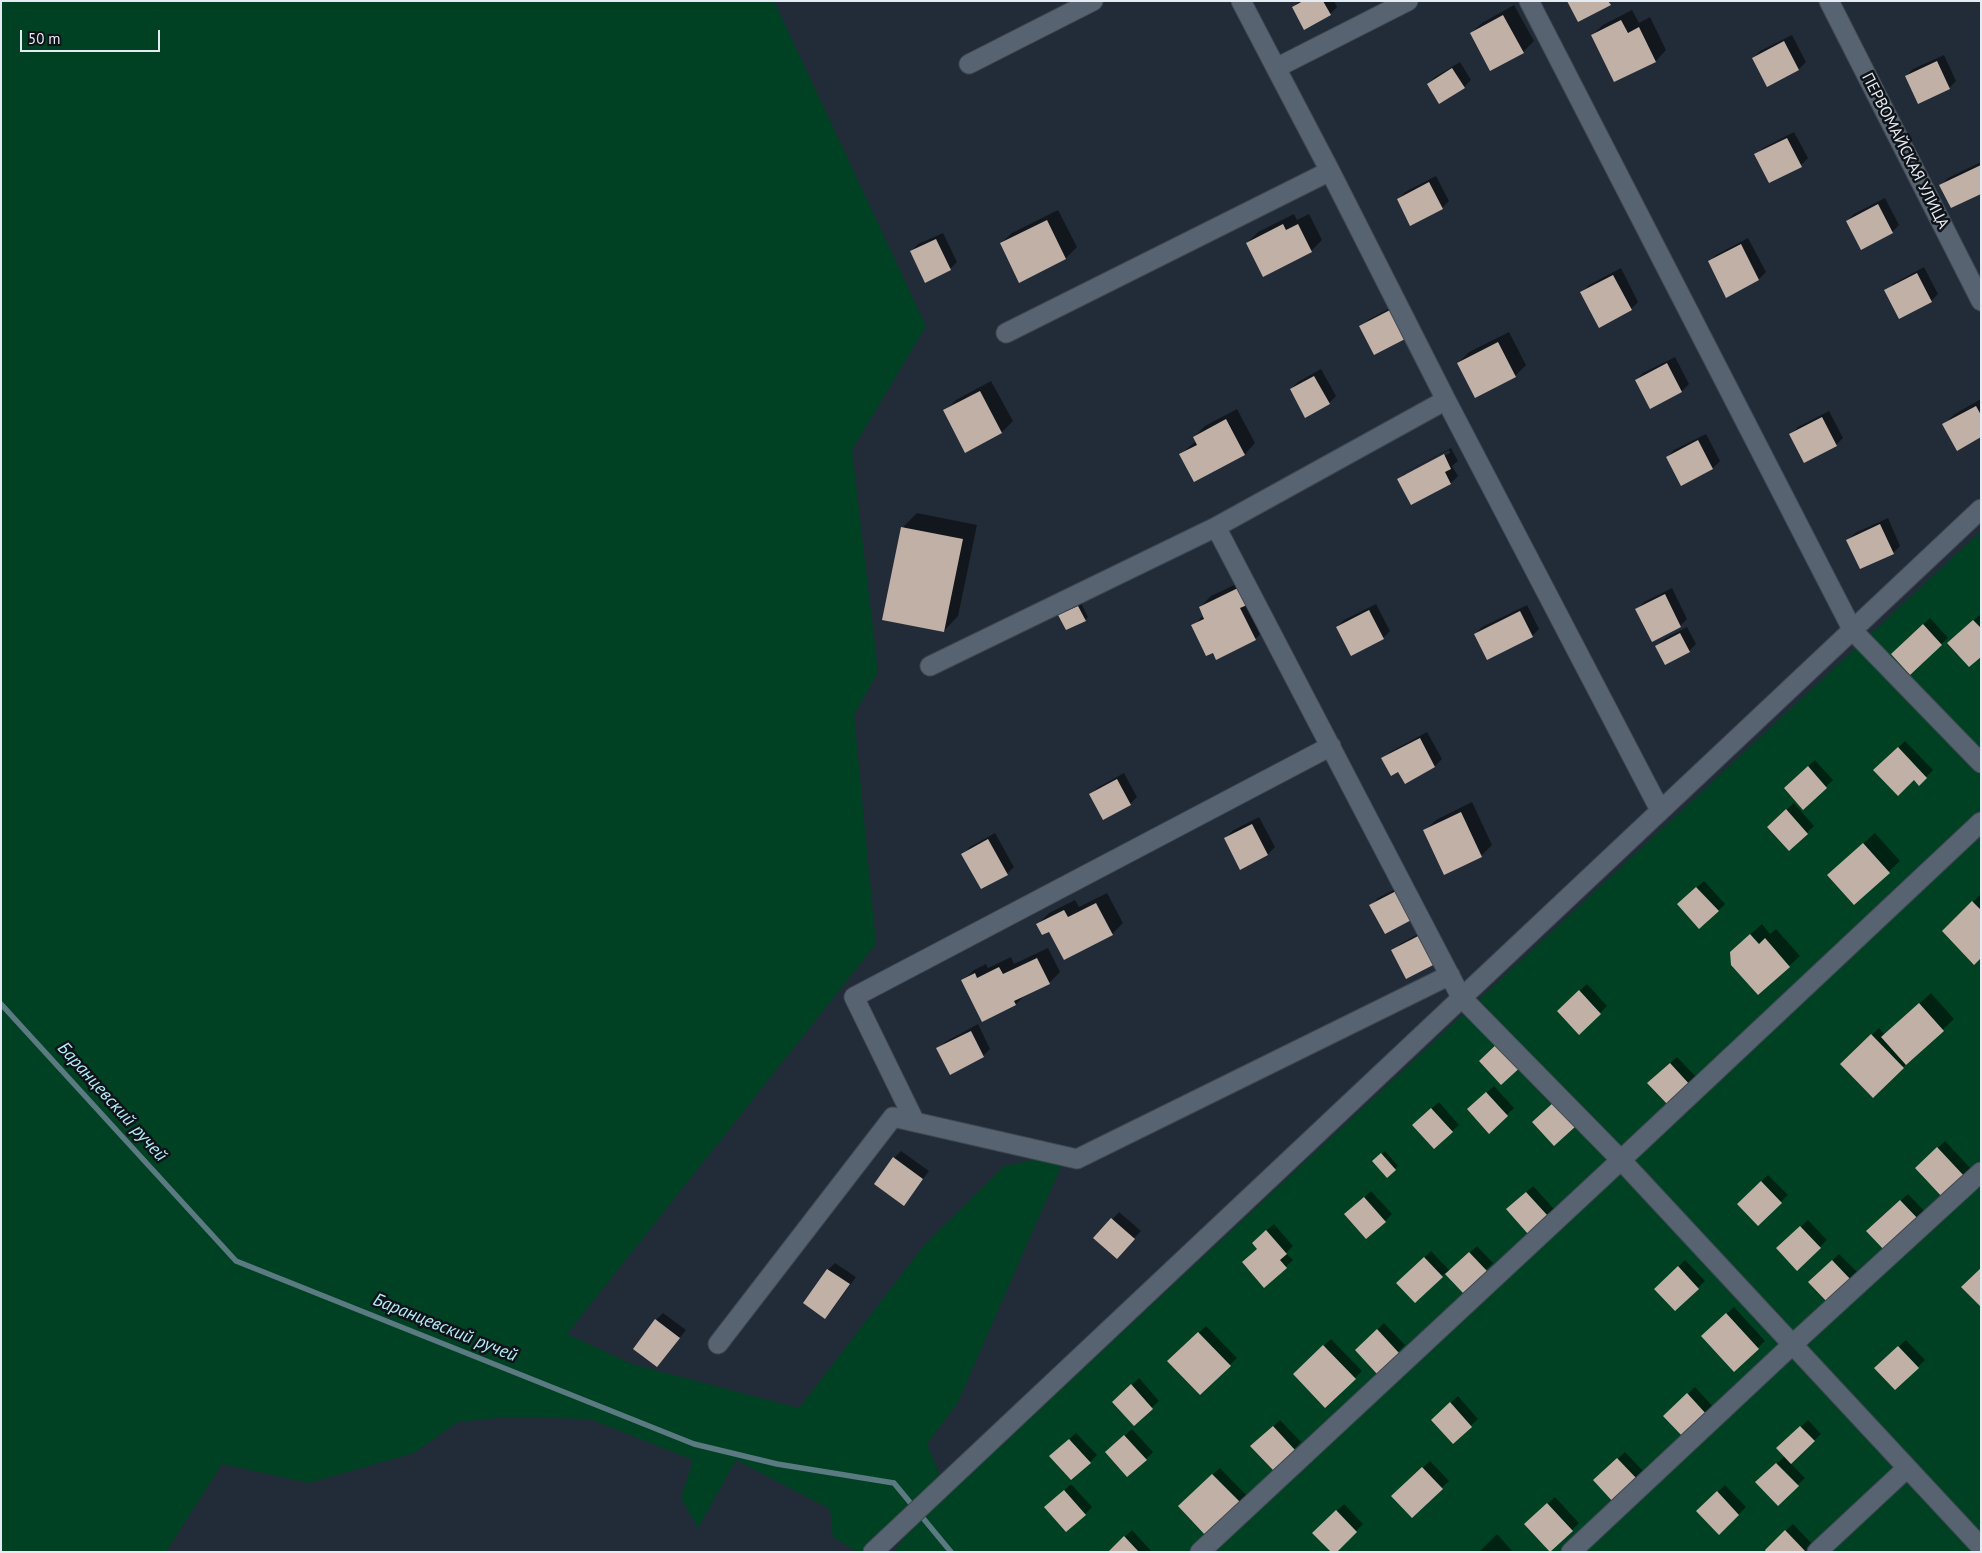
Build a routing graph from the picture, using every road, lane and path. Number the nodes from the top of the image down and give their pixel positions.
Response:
1 (1093, 1) edge
2 (1242, 1) edge
3 (1408, 1) edge
4 (1528, 1) edge
5 (1830, 1) edge
6 (969, 64) dead end
7 (1276, 68) junction
8 (1330, 171) junction
9 (1981, 301) edge
10 (1006, 333) dead end
11 (1446, 400) junction
12 (1981, 509) edge
13 (1216, 527) junction
14 (1853, 631) junction
15 (930, 666) dead end
16 (1331, 746) junction
17 (1981, 763) edge
18 (1660, 810) junction
19 (1981, 822) edge
20 (1450, 974) junction
21 (1461, 997) junction
22 (915, 1122) junction
23 (1621, 1160) junction
24 (1981, 1172) edge
25 (718, 1344) dead end
26 (1792, 1345) junction
27 (1906, 1469) junction
28 (1981, 1548) edge
29 (873, 1552) edge
30 (1200, 1552) edge
31 (1571, 1552) edge
32 (1817, 1552) edge

1 - 6 lane
2 - 7 lane
3 - 7 lane
4 - 14 lane
5 - 9 lane, ПЕРВОМАЙСКАЯ УЛИЦА
7 - 8 lane
8 - 10 lane
8 - 11 lane
11 - 13 lane
11 - 18 lane
12 - 14 lane
13 - 15 lane
13 - 16 lane
14 - 17 lane
14 - 18 lane
16 - 20 lane
16 - 22 lane
18 - 21 lane
19 - 23 lane
20 - 21 lane
20 - 22 lane
21 - 23 lane
21 - 29 lane
22 - 25 lane
23 - 26 lane
23 - 30 lane
24 - 26 lane
26 - 27 lane
26 - 31 lane
27 - 28 lane
27 - 32 lane

